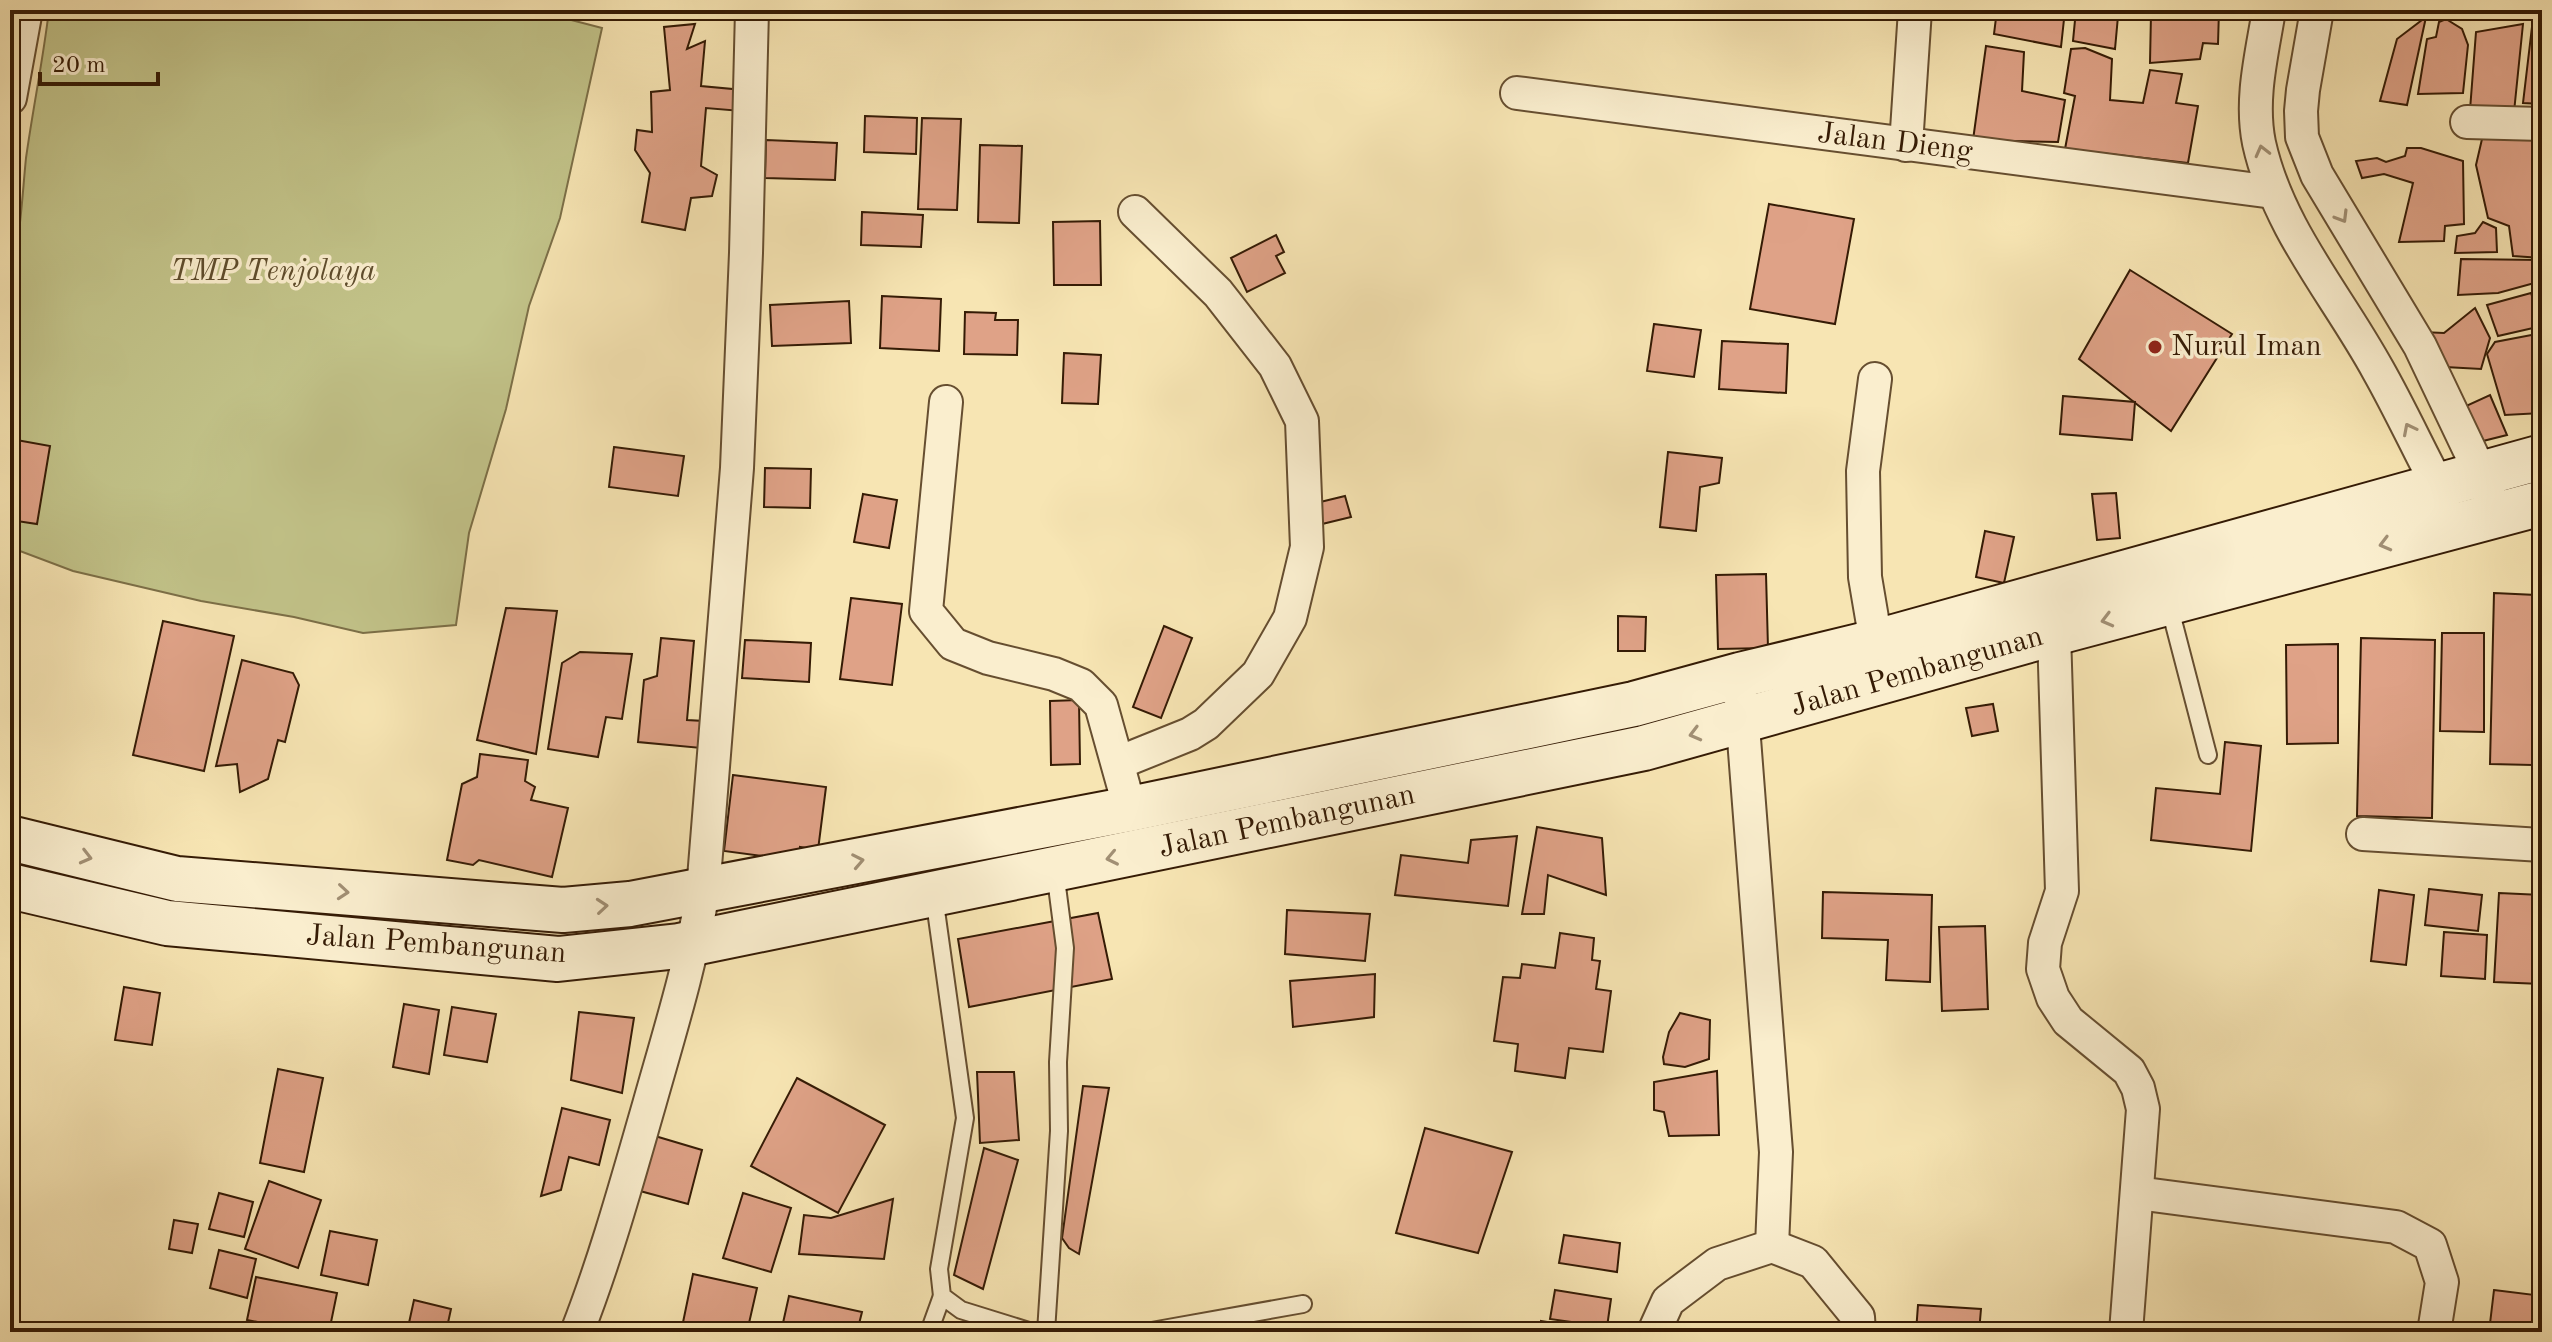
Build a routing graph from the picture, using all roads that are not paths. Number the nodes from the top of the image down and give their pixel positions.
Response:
1 (26, 10) edge
2 (1915, 10) edge
3 (2269, 10) edge
4 (2317, 10) edge
5 (760, 18) edge
6 (1517, 93) dead end
7 (10, 98) edge
8 (2467, 122) dead end
9 (2542, 124) edge
10 (1906, 145) junction
11 (2273, 192) junction
12 (1135, 212) dead end
13 (2420, 346) junction
14 (2378, 369) junction
15 (1875, 379) dead end
16 (946, 402) dead end
17 (2542, 457) edge
18 (2481, 474) junction
19 (2437, 484) junction
20 (2542, 503) edge
21 (2496, 515) junction
22 (2449, 527) junction
23 (2169, 604) junction
24 (2054, 633) junction
25 (1876, 642) junction
26 (1740, 675) junction
27 (1742, 721) junction
28 (2208, 755) dead end
29 (1118, 763) junction
30 (1130, 809) junction
31 (2363, 834) dead end
32 (10, 838) edge
33 (2542, 845) edge
34 (1055, 870) junction
35 (10, 886) edge
36 (703, 891) junction
37 (933, 895) junction
38 (695, 942) junction
39 (2137, 1193) junction
40 (1772, 1246) junction
41 (942, 1296) junction
42 (1303, 1304) dead end
43 (577, 1332) edge
44 (929, 1332) edge
45 (1032, 1332) edge
46 (1046, 1332) edge
47 (1146, 1332) edge
48 (1654, 1332) edge
49 (1859, 1332) edge
50 (2126, 1332) edge
51 (2434, 1332) edge

1 - 7 street
2 - 10 street
11 -> 3 street
4 -> 13 street
5 - 36 street
6 - 10 street, Jalan Dieng
8 - 9 street
10 - 11 street, Jalan Dieng
11 - 14 street
12 - 29 street
13 - 14 street
13 - 18 street
19 -> 14 street
15 - 25 street
16 - 29 street
17 - 18 main road, Jalan Pembangunan
18 - 19 main road, Jalan Pembangunan
18 - 21 street
19 - 22 street
19 - 25 main road, Jalan Pembangunan
20 - 21 main road, Jalan Pembangunan
21 - 22 main road, Jalan Pembangunan
22 -> 23 main road, Jalan Pembangunan
23 -> 24 main road, Jalan Pembangunan
23 - 28 lane
24 - 27 main road, Jalan Pembangunan
24 - 39 street
25 - 26 main road, Jalan Pembangunan
26 - 27 street
26 - 30 main road, Jalan Pembangunan
27 -> 34 main road, Jalan Pembangunan
27 - 40 street
29 - 30 street
36 -> 30 main road, Jalan Pembangunan
31 - 33 street
32 -> 36 main road, Jalan Pembangunan
34 - 37 main road, Jalan Pembangunan
34 - 46 lane
35 - 38 main road, Jalan Pembangunan
36 - 38 street
37 - 38 main road, Jalan Pembangunan
37 - 41 lane
38 - 43 street
39 - 50 street
39 - 51 street
40 - 48 street
40 - 49 street
41 - 44 lane
41 - 45 lane
42 - 47 lane

